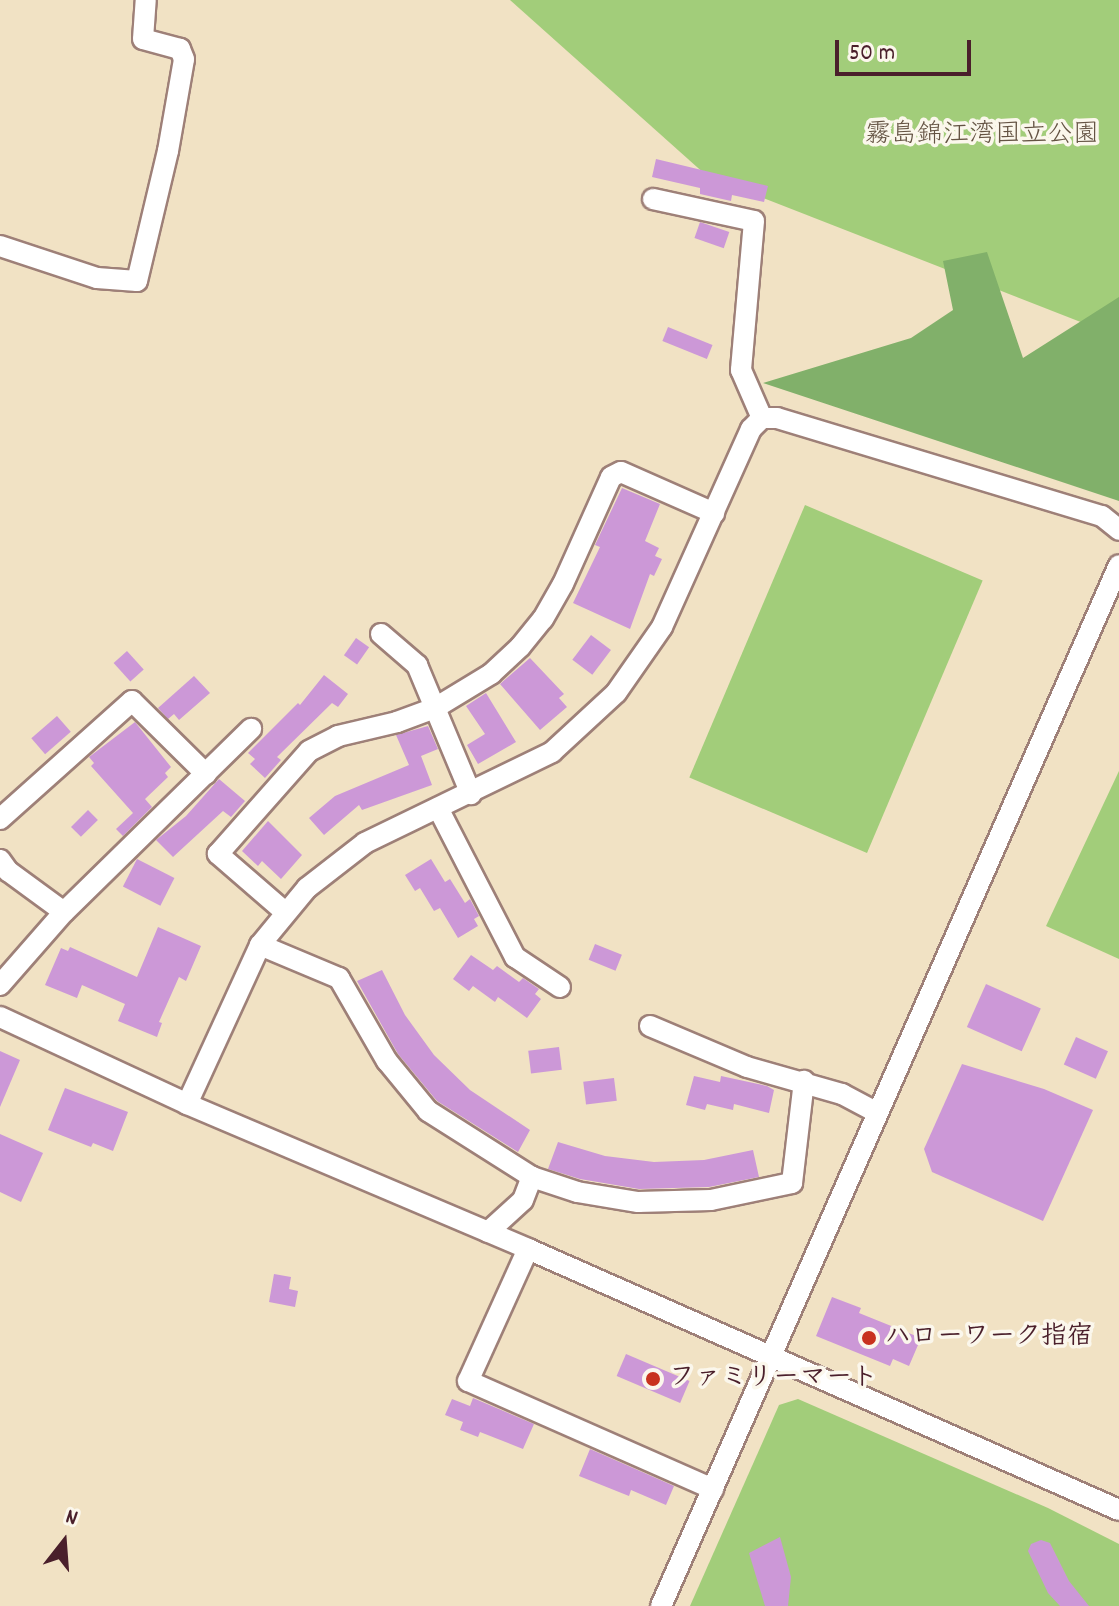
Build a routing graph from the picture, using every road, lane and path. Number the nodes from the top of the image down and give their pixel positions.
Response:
1 (146, 0) edge
2 (653, 199) dead end
3 (0, 246) edge
4 (762, 418) junction
5 (714, 513) junction
6 (1119, 530) edge
7 (1119, 565) edge
8 (381, 634) dead end
9 (435, 708) junction
10 (251, 729) dead end
11 (206, 774) junction
12 (471, 794) junction
13 (438, 808) junction
14 (0, 819) edge
15 (0, 860) edge
16 (64, 912) junction
17 (285, 912) junction
18 (260, 945) junction
19 (0, 985) edge
20 (560, 987) dead end
21 (0, 1017) edge
22 (650, 1026) dead end
23 (804, 1081) junction
24 (187, 1104) junction
25 (877, 1113) junction
26 (532, 1177) junction
27 (488, 1232) junction
28 (528, 1249) junction
29 (770, 1357) junction
30 (713, 1489) junction
31 (1119, 1510) edge
32 (661, 1606) edge

1 - 3 street
2 - 4 street
4 - 5 street
4 - 6 street
5 - 9 street
5 - 12 street
7 - 25 street
8 - 9 street
9 - 12 street
9 - 17 street
10 - 11 street
11 - 14 street
11 - 16 street
12 - 13 street
13 - 17 street
13 - 20 street
15 - 16 street
16 - 19 street
17 - 18 street
18 - 24 street
18 - 26 street
21 - 24 street
22 - 23 street
23 - 25 street
23 - 26 street
24 - 27 street
25 - 29 street
26 - 27 street
27 - 28 street
28 - 29 street
28 - 30 street
29 - 30 street
29 - 31 street
30 - 32 street

